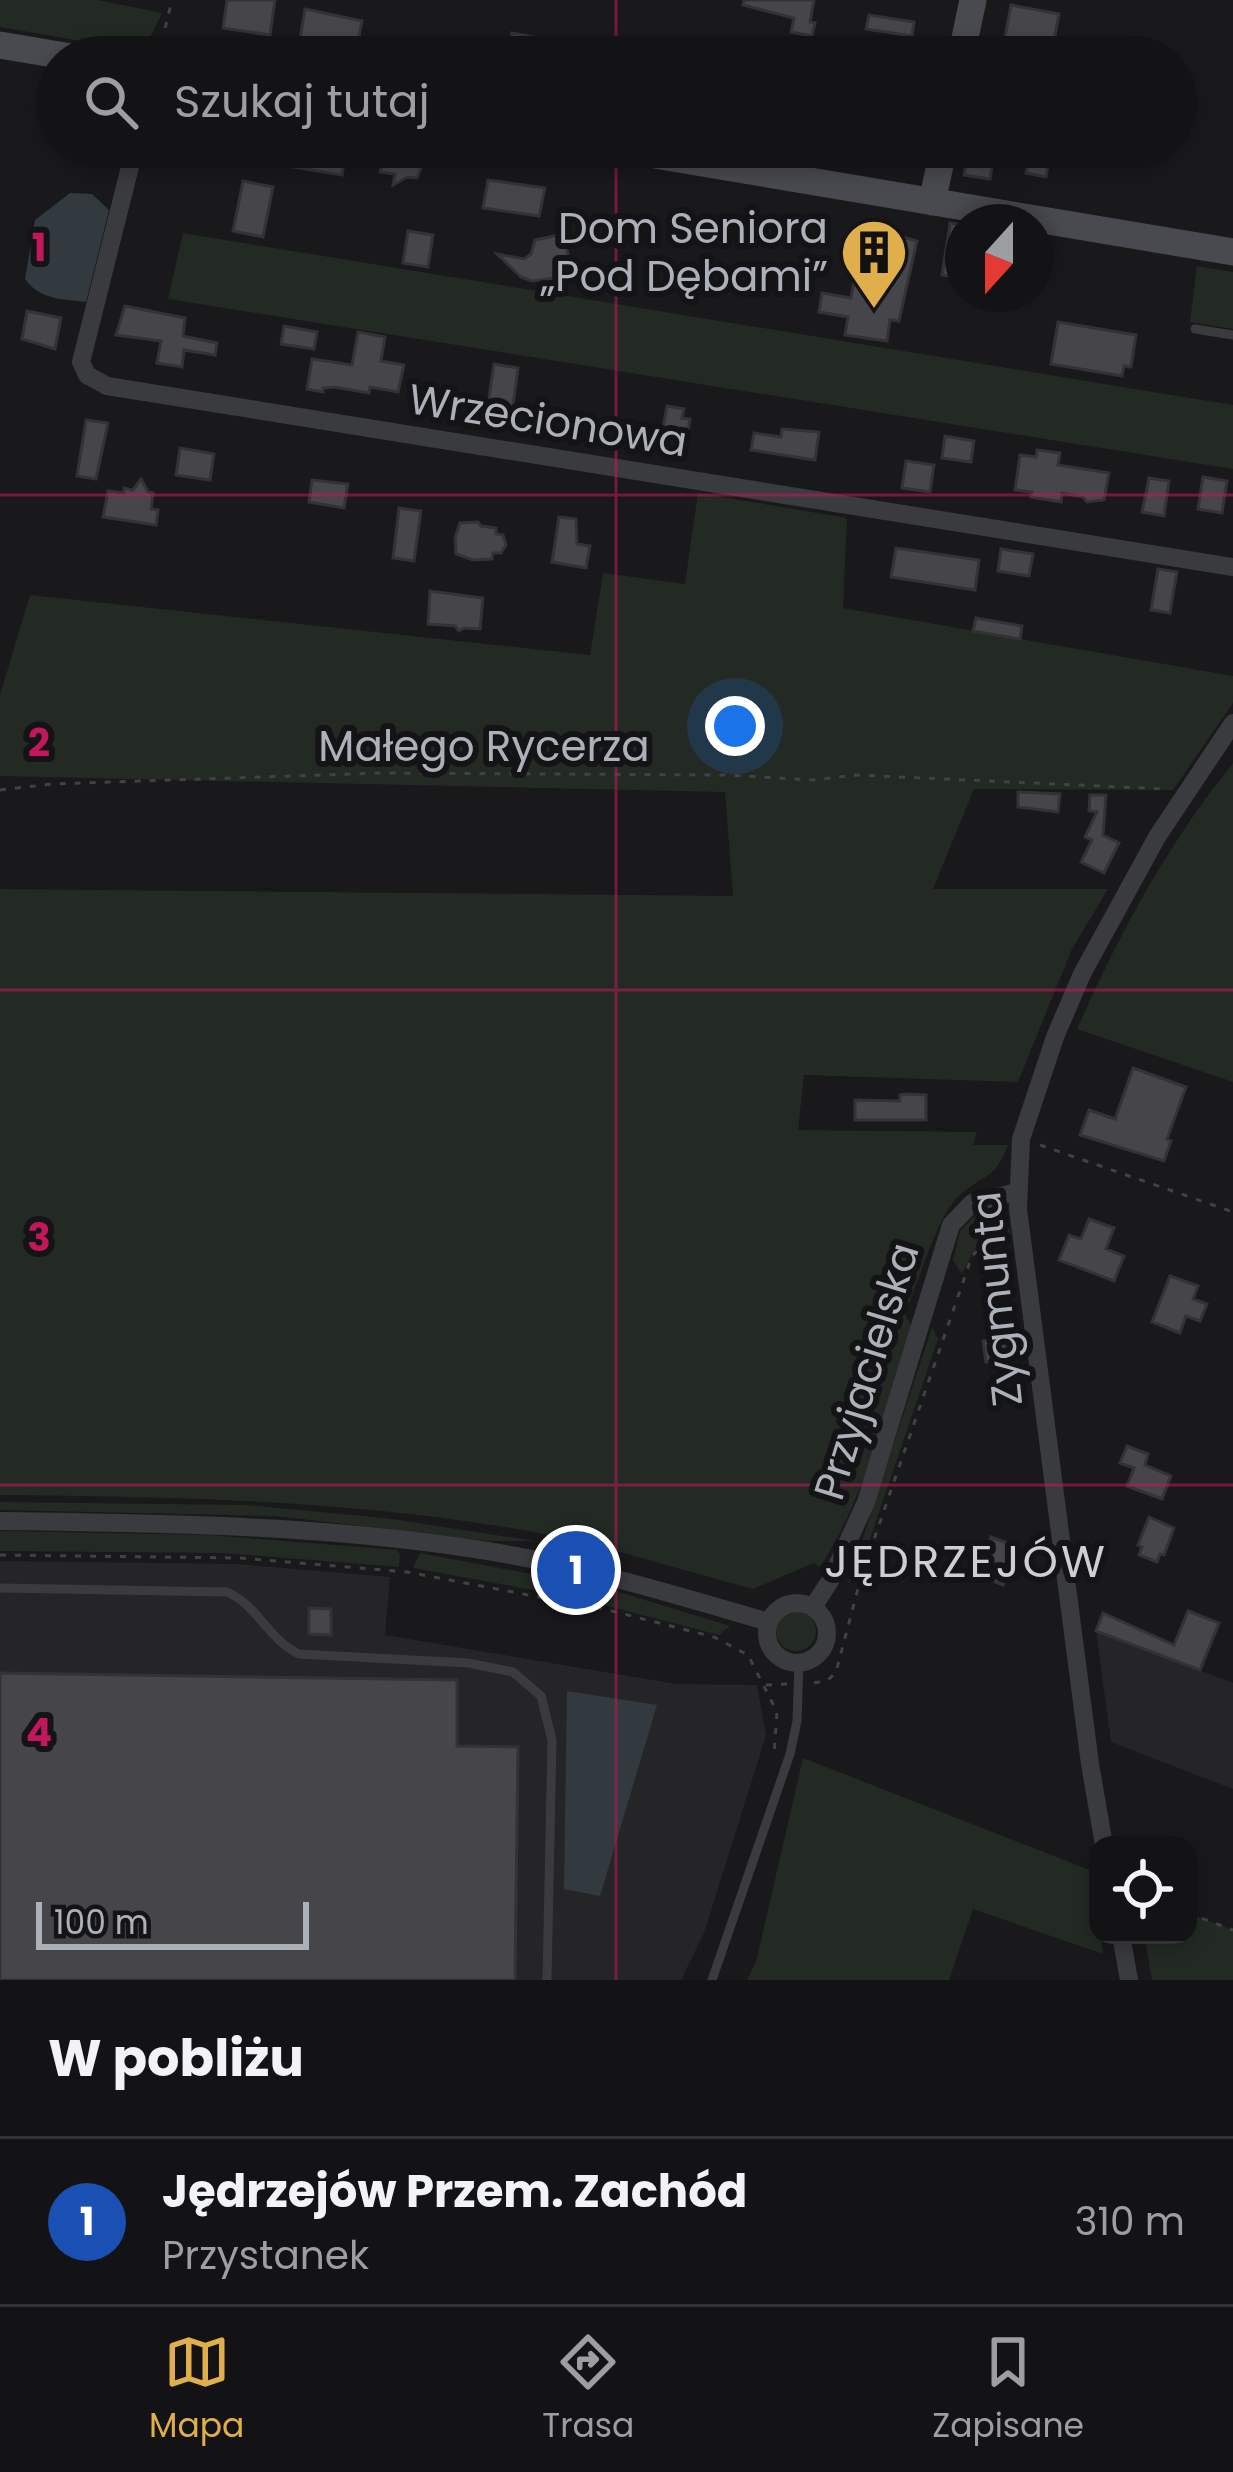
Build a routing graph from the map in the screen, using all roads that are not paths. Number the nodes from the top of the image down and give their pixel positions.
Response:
1 (973, 0) edge
2 (966, 36) edge
3 (0, 45) edge
4 (36, 51) edge
5 (130, 168) edge
6 (731, 168) edge
7 (939, 168) edge
8 (932, 202) junction
9 (1233, 252) edge
10 (1195, 329) dead end
11 (1233, 335) edge
12 (1233, 567) edge
13 (1233, 723) edge
14 (1018, 1192) junction
15 (0, 1521) edge
16 (0, 1588) edge
17 (813, 1607) junction
18 (769, 1622) junction
19 (799, 1663) junction
20 (1102, 1836) edge
21 (1123, 1944) edge
22 (547, 1980) edge
23 (712, 1980) edge
24 (1130, 1980) edge

1 - 2 street
3 - 4 street
5 - 12 street, Wrzecionowa
6 - 8 street
7 - 8 street
8 - 9 street
10 - 11 lane
13 - 14 street, Zygmunta
14 - 17 street, Przyjacielska
14 - 20 street, Zygmunta
15 - 18 street
16 - 22 lane
17 - 18 street
17 - 19 street
18 - 19 street
19 - 23 lane
21 - 24 street

